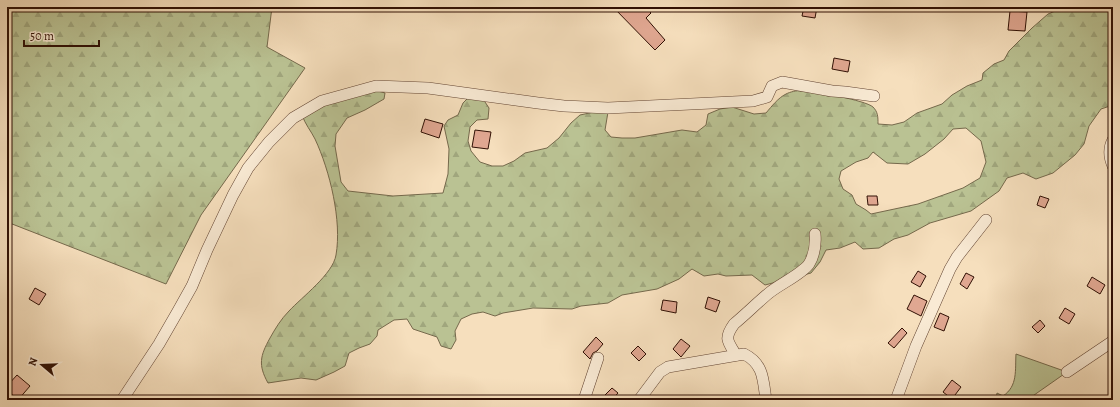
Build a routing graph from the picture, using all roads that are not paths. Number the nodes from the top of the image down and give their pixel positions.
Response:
1 (874, 96) dead end
2 (1113, 140) edge
3 (1113, 166) edge
4 (986, 220) dead end
5 (815, 234) dead end
6 (1113, 341) edge
7 (736, 355) junction
8 (598, 358) dead end
9 (1067, 372) dead end
10 (122, 400) edge
11 (584, 400) edge
12 (639, 400) edge
13 (766, 400) edge
14 (896, 400) edge

1 - 10 street
2 - 3 street
4 - 14 street
5 - 7 street
6 - 9 street
7 - 12 street
7 - 13 street
8 - 11 street

